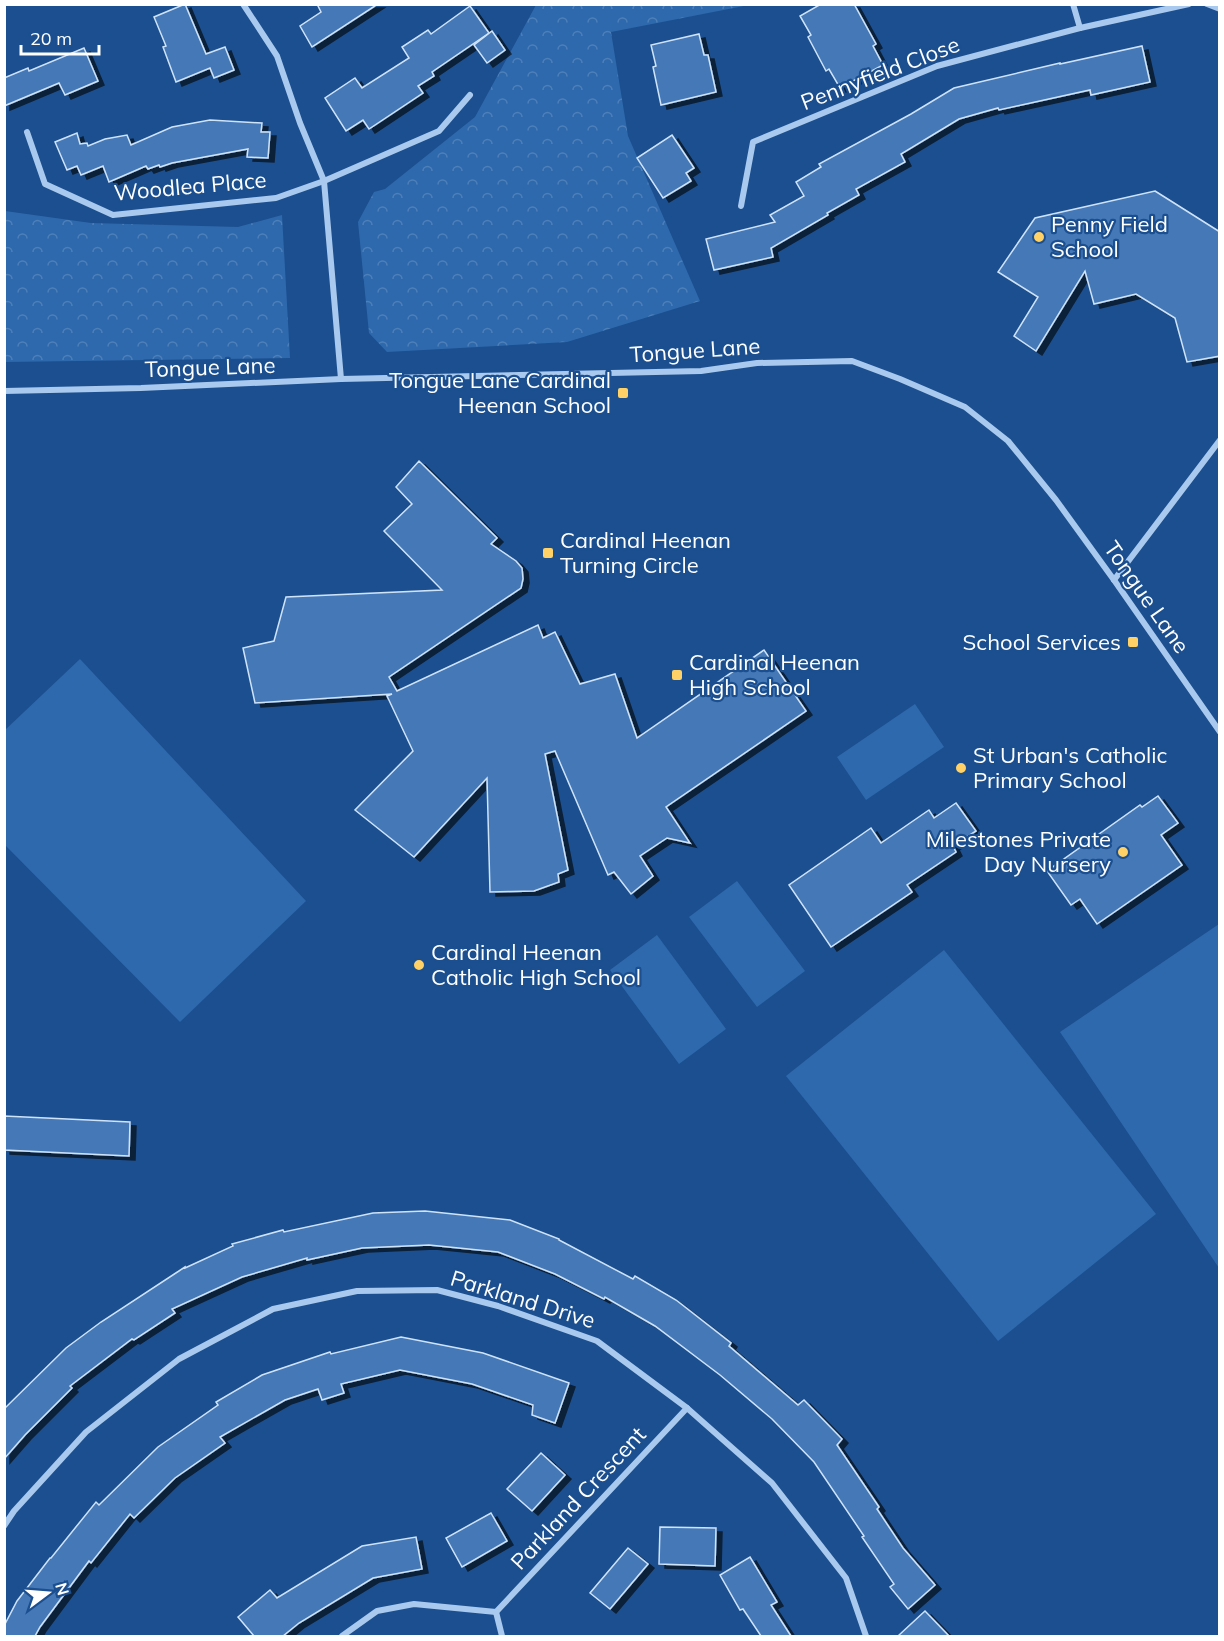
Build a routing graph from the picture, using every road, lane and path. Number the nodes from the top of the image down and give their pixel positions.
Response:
1 (243, 4) edge
2 (1073, 4) edge
3 (1189, 4) edge
4 (1208, 4) edge
5 (1220, 9) edge
6 (1080, 28) junction
7 (470, 95) dead end
8 (27, 132) dead end
9 (324, 181) junction
10 (741, 206) dead end
11 (341, 379) junction
12 (4, 391) edge
13 (1220, 440) edge
14 (1114, 580) junction
15 (1220, 732) edge
16 (687, 1408) junction
17 (4, 1526) edge
18 (496, 1612) junction
19 (342, 1636) edge
20 (502, 1636) edge
21 (866, 1636) edge

1 - 9 street
2 - 6 street
3 - 6 street, Pennyfield Close
4 - 5 street
6 - 10 street, Pennyfield Close
7 - 9 street, Woodlea Place
8 - 9 street, Woodlea Place
9 - 11 street
11 - 12 street, Tongue Lane
11 - 14 street, Tongue Lane
13 - 14 street
14 - 15 street, Tongue Lane
16 - 17 street, Parkland Drive
16 - 18 street, Parkland Crescent
16 - 21 street, Parkland Drive
18 - 19 street
18 - 20 street

